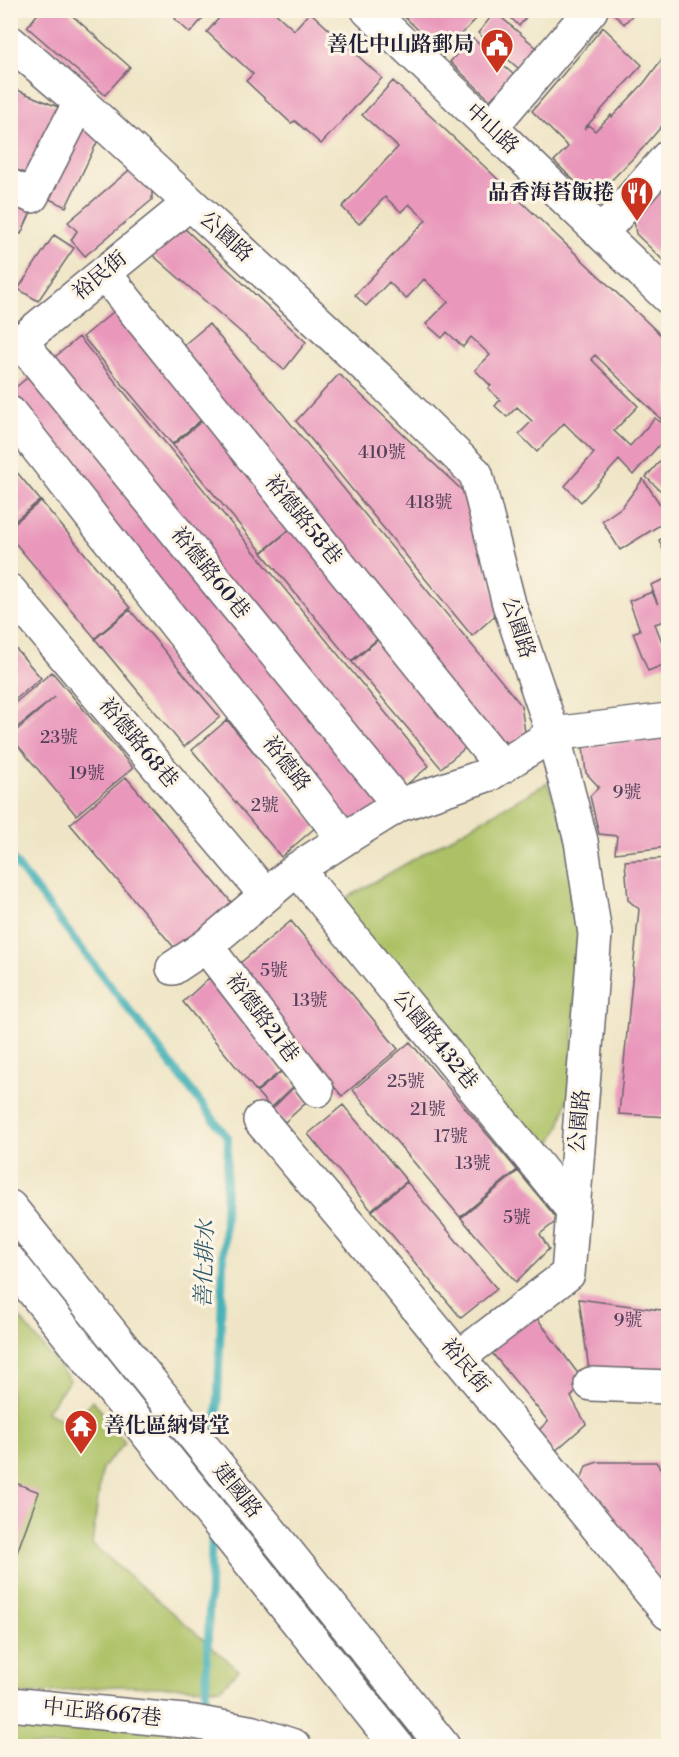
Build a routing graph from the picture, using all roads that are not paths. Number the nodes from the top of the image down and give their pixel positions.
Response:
1 (368, 10) edge
2 (591, 10) edge
3 (15, 48) edge
4 (80, 102) junction
5 (490, 128) junction
6 (669, 156) edge
7 (10, 186) edge
8 (190, 203) junction
9 (602, 232) junction
10 (104, 273) junction
11 (669, 297) edge
12 (16, 346) edge
13 (10, 413) edge
14 (10, 591) edge
15 (669, 720) edge
16 (553, 734) junction
17 (502, 767) junction
18 (399, 805) junction
19 (344, 839) junction
20 (297, 869) junction
21 (266, 894) junction
22 (206, 946) junction
23 (173, 968) dead end
24 (317, 1090) dead end
25 (260, 1120) dead end
26 (10, 1207) edge
27 (573, 1210) junction
28 (10, 1262) edge
29 (458, 1358) junction
30 (591, 1384) dead end
31 (669, 1387) edge
32 (669, 1614) edge
33 (10, 1704) edge
34 (294, 1746) edge
35 (397, 1746) edge
36 (443, 1746) edge

1 - 5 street, 中山路
2 - 5 street
3 - 4 street, 公園路
4 - 7 street
4 - 8 street, 公園路
5 - 9 street, 中山路
6 - 9 street
8 - 10 street, 裕民街
8 - 16 street, 公園路
9 - 11 street, 中山路
10 - 12 street, 裕民街
10 - 17 street, 裕德路58巷
12 - 18 street, 裕德路60巷
13 - 19 street, 裕德路
14 - 21 street, 裕德路68巷
15 - 16 street
16 - 17 street
16 - 27 street, 公園路
17 - 18 street
18 - 19 street
19 - 20 street
20 - 21 street
20 - 27 street, 公園路432巷
21 - 22 street
22 - 23 street
22 - 24 street, 裕德路21巷
25 - 29 street, 裕民街
26 - 36 street, 建國路
27 - 29 street, 公園路
28 - 35 street, 建國路
29 - 32 street, 裕民街
30 - 31 street
33 - 34 street, 中正路667巷

